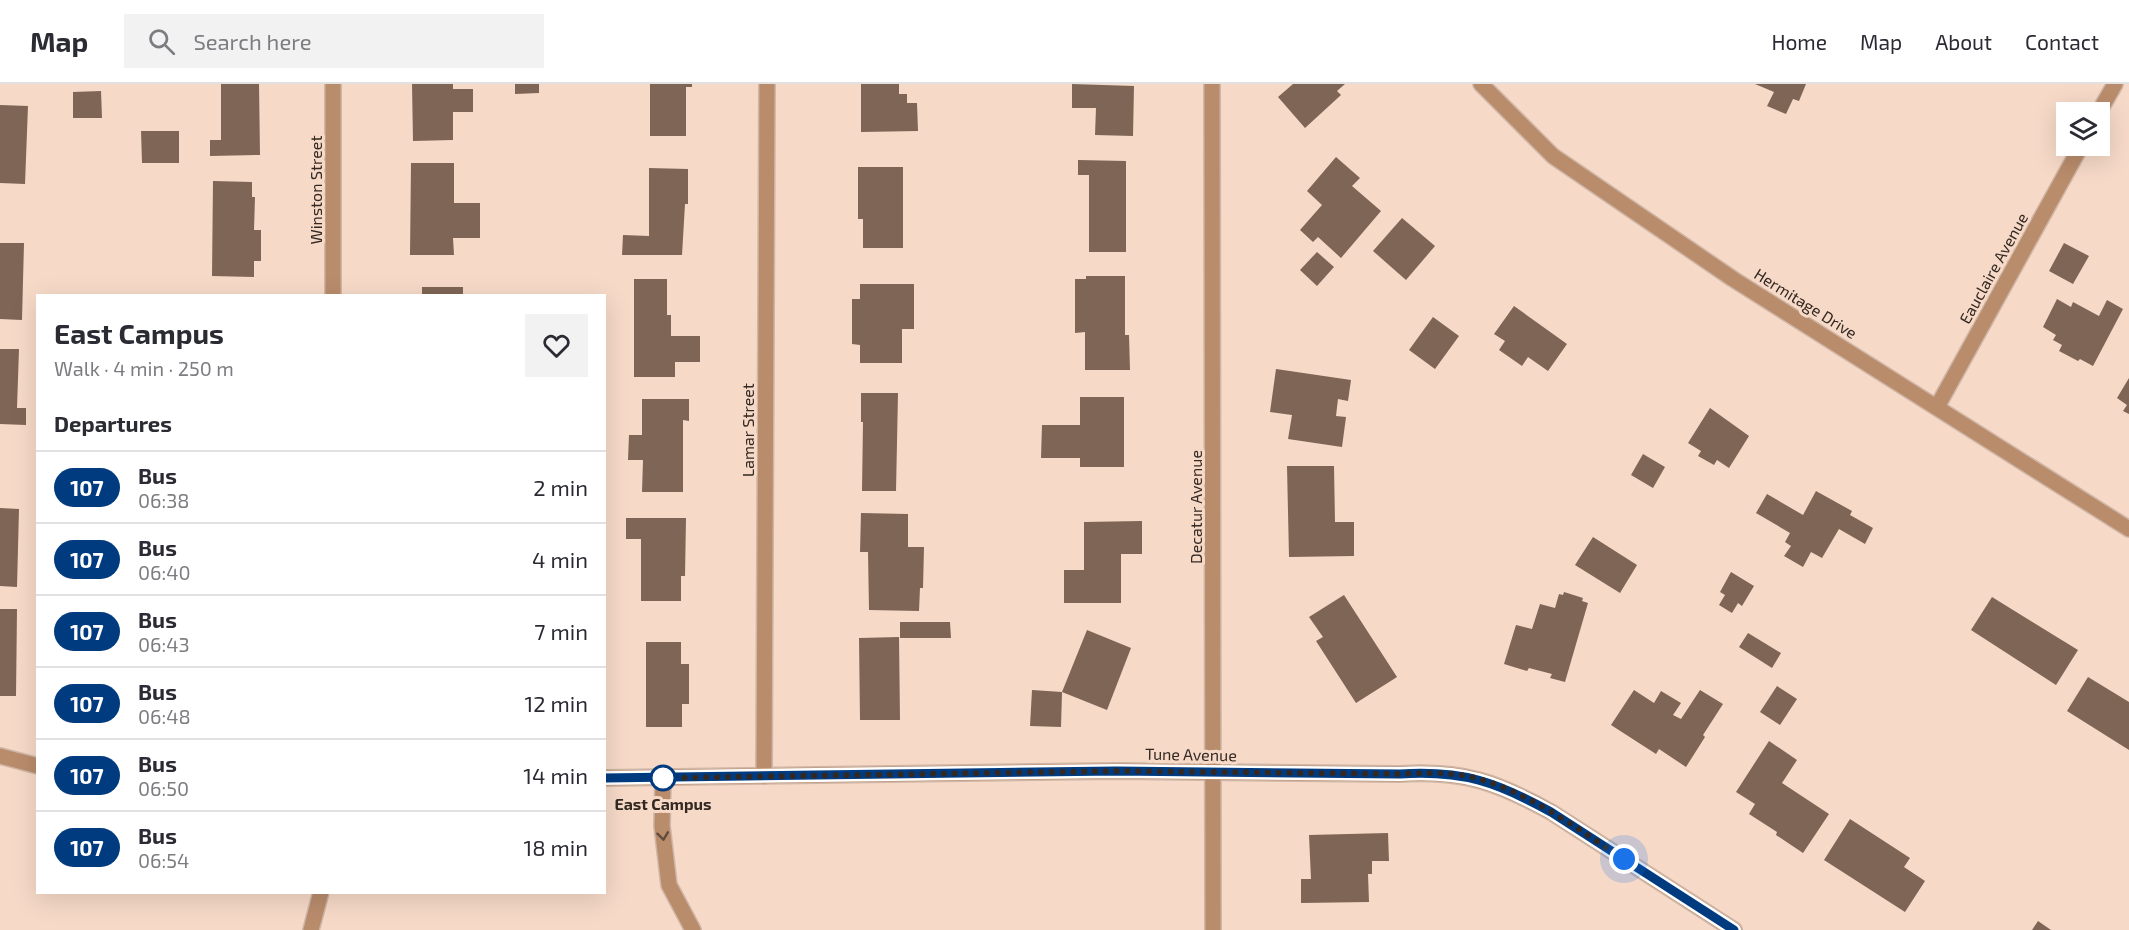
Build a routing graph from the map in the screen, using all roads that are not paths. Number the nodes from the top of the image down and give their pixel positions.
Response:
1 (333, 84) edge
2 (766, 84) edge
3 (1212, 84) edge
4 (1480, 84) edge
5 (2115, 84) edge
6 (2105, 102) edge
7 (2075, 156) edge
8 (333, 294) edge
9 (1936, 407) junction
10 (2129, 529) edge
11 (0, 756) edge
12 (36, 765) edge
13 (1212, 772) junction
14 (764, 776) junction
15 (606, 778) edge
16 (663, 778) junction
17 (321, 894) edge
18 (312, 930) edge
19 (693, 930) edge
20 (1213, 930) edge
21 (1734, 930) edge

1 - 8 street, Winston Street
2 - 14 street, Lamar Street
3 - 13 street, Decatur Avenue
4 - 9 street, Hermitage Drive
5 - 6 street
7 - 9 street, Eauclaire Avenue
9 - 10 street, Hermitage Drive
11 - 12 street
13 - 14 street, Tune Avenue
13 - 20 street, Decatur Avenue
13 - 21 street, Tune Avenue
14 - 16 street, Tune Avenue
15 - 16 street, Tune Avenue
16 -> 19 street
17 - 18 street

